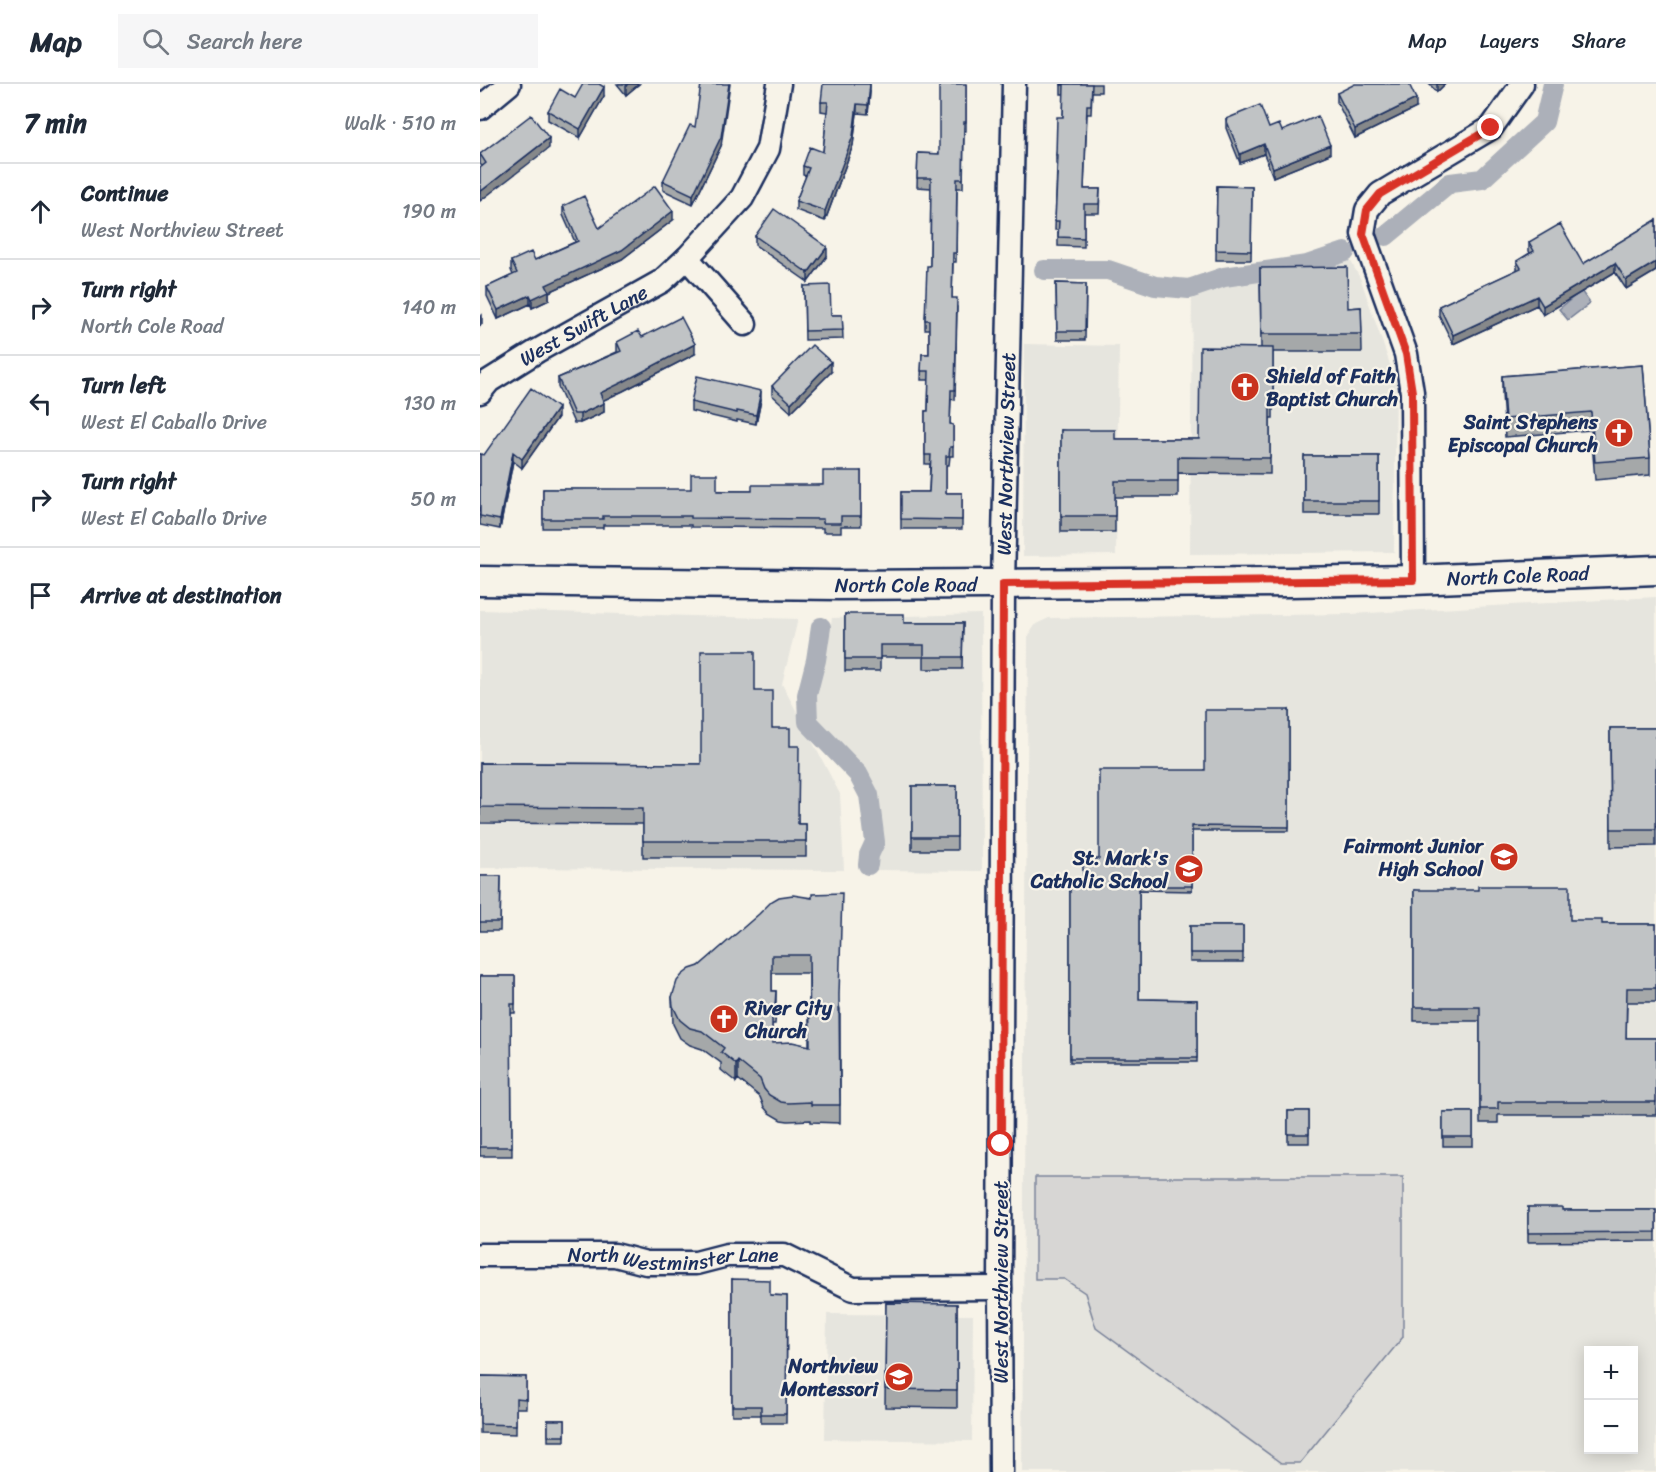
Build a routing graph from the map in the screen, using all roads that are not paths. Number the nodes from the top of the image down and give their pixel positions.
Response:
1 (509, 84) edge
2 (779, 84) edge
3 (1014, 84) edge
4 (1522, 84) edge
5 (480, 108) edge
6 (687, 258) junction
7 (746, 324) dead end
8 (480, 392) edge
9 (1656, 570) edge
10 (1413, 580) junction
11 (480, 581) edge
12 (1003, 584) junction
13 (480, 1255) edge
14 (1000, 1288) junction
15 (1001, 1472) edge

1 - 5 street
2 - 6 street, West Swift Lane
3 - 12 street, West Northview Street
4 - 10 street
6 - 7 street
6 - 8 street, West Swift Lane
9 - 10 main road, North Cole Road
10 - 12 main road, North Cole Road
11 - 12 main road, North Cole Road
12 - 14 street, West Northview Street
13 - 14 street, North Westminster Lane
14 - 15 street, West Northview Street

